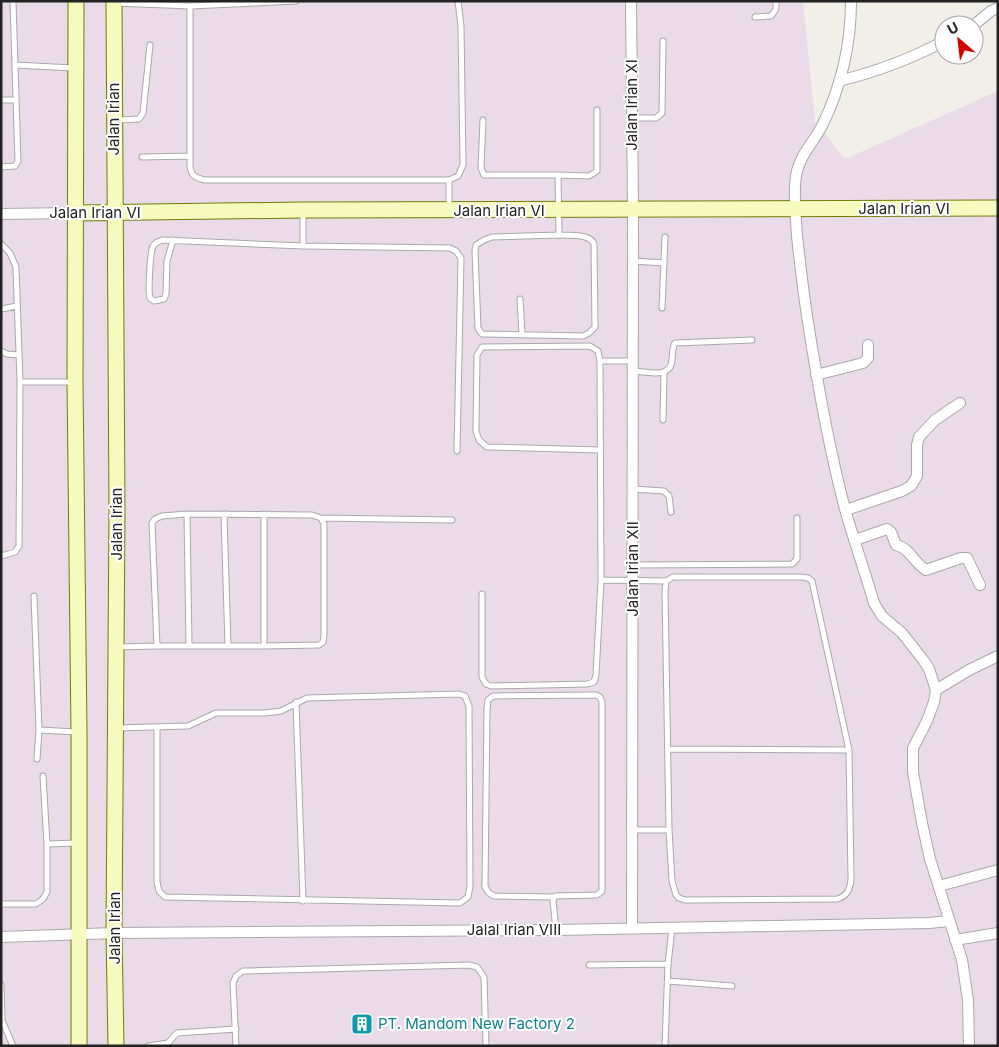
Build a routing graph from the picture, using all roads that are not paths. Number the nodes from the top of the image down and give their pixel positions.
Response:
1 (14, 1) edge
2 (76, 1) edge
3 (296, 1) edge
4 (458, 1) edge
5 (631, 1) edge
6 (776, 1) edge
7 (851, 1) edge
8 (114, 2) edge
9 (190, 6) junction
10 (998, 8) edge
11 (984, 16) edge
12 (755, 17) dead end
13 (663, 41) dead end
14 (150, 45) dead end
15 (934, 46) edge
16 (15, 65) junction
17 (76, 69) junction
18 (839, 81) junction
19 (1, 100) edge
20 (16, 100) junction
21 (597, 110) dead end
22 (632, 118) junction
23 (114, 120) junction
24 (483, 120) dead end
25 (190, 156) junction
26 (142, 157) dead end
27 (1, 167) edge
28 (558, 175) junction
29 (450, 180) junction
30 (998, 208) edge
31 (633, 209) junction
32 (303, 210) junction
33 (558, 210) junction
34 (795, 210) junction
35 (449, 211) junction
36 (75, 213) junction
37 (1, 214) edge
38 (115, 214) junction
39 (559, 235) junction
40 (665, 237) dead end
41 (173, 240) junction
42 (1, 244) edge
43 (303, 246) junction
44 (632, 261) junction
45 (664, 263) junction
46 (520, 299) dead end
47 (17, 306) junction
48 (662, 308) dead end
49 (1, 309) edge
50 (522, 334) junction
51 (752, 340) dead end
52 (868, 345) dead end
53 (1, 351) edge
54 (19, 356) junction
55 (600, 360) junction
56 (632, 366) junction
57 (664, 372) junction
58 (816, 375) junction
59 (20, 382) junction
60 (75, 382) junction
61 (960, 403) dead end
62 (663, 420) dead end
63 (599, 450) junction
64 (457, 451) dead end
65 (633, 489) junction
66 (846, 510) junction
67 (671, 512) dead end
68 (187, 514) junction
69 (224, 514) junction
70 (264, 514) junction
71 (321, 518) junction
72 (796, 518) dead end
73 (452, 520) dead end
74 (855, 540) junction
75 (1, 556) edge
76 (632, 565) junction
77 (601, 580) junction
78 (632, 580) junction
79 (666, 581) junction
80 (980, 585) dead end
81 (482, 594) dead end
82 (34, 596) dead end
83 (157, 646) junction
84 (189, 646) junction
85 (228, 646) junction
86 (264, 646) junction
87 (116, 647) junction
88 (998, 656) edge
89 (936, 690) junction
90 (296, 702) junction
91 (157, 727) junction
92 (115, 728) junction
93 (38, 730) junction
94 (79, 732) junction
95 (668, 749) junction
96 (849, 750) junction
97 (37, 759) dead end
98 (43, 776) dead end
99 (632, 830) junction
100 (669, 830) junction
101 (79, 843) junction
102 (46, 844) junction
103 (998, 870) edge
104 (939, 886) junction
105 (554, 897) junction
106 (303, 901) junction
107 (1, 904) edge
108 (949, 921) junction
109 (632, 928) junction
110 (672, 928) junction
111 (556, 930) junction
112 (114, 933) junction
113 (998, 933) edge
114 (79, 934) junction
115 (1, 936) edge
116 (955, 940) junction
117 (668, 964) junction
118 (589, 965) dead end
119 (668, 981) junction
120 (1, 985) edge
121 (732, 986) dead end
122 (2, 1018) edge
123 (236, 1029) junction
124 (170, 1044) edge
125 (13, 1046) edge
126 (79, 1046) edge
127 (116, 1046) edge
128 (148, 1046) edge
129 (235, 1046) edge
130 (486, 1046) edge
131 (665, 1046) edge
132 (969, 1046) edge

1 - 16 lane
2 - 17 street
3 - 9 lane
4 - 29 lane
5 - 22 street, Jalan Irian XI
6 - 12 lane
7 - 18 street
8 - 9 lane
8 - 23 street, Jalan Irian
9 - 25 lane
10 - 11 street
13 - 22 lane
14 - 23 lane
15 - 18 street
16 - 17 lane
16 - 20 lane
17 - 36 street
18 - 34 street
19 - 20 lane
20 - 27 lane
21 - 28 lane
22 - 31 street, Jalan Irian XI
23 - 38 street, Jalan Irian
24 - 28 lane
25 - 26 lane
25 - 29 lane
28 - 33 lane
29 - 35 lane
30 - 34 street, Jalan Irian VI
31 - 33 street, Jalan Irian VI
31 - 34 street, Jalan Irian VI
31 - 44 street, Jalan Irian XII
32 - 35 street, Jalan Irian VI
32 - 38 street, Jalan Irian VI
32 - 43 lane
33 - 35 street, Jalan Irian VI
33 - 39 lane
34 - 58 street
36 - 37 street, Jalan Irian VI
36 - 38 street, Jalan Irian VI
36 - 60 street
38 - 87 street, Jalan Irian
39 - 50 lane
39 - 50 lane
40 - 45 lane
41 - 41 lane
41 - 43 lane
42 - 47 lane
43 - 64 lane
44 - 45 lane
44 - 56 street, Jalan Irian XII
45 - 48 lane
46 - 50 lane
47 - 49 lane
47 - 54 lane
51 - 57 lane
52 - 58 street
53 - 54 lane
54 - 59 lane
55 - 56 lane
55 - 63 lane
55 - 63 lane
56 - 57 lane
56 - 65 street, Jalan Irian XII
57 - 62 lane
58 - 66 street
59 - 60 lane
59 - 75 lane
60 - 94 street
61 - 66 street
63 - 77 lane
65 - 67 lane
65 - 76 street, Jalan Irian XII
66 - 74 street
68 - 69 lane
68 - 83 lane
68 - 84 lane
69 - 70 lane
69 - 85 lane
70 - 71 lane
70 - 86 lane
71 - 73 lane
71 - 86 lane
72 - 76 lane
74 - 80 street
74 - 89 street
76 - 78 street, Jalan Irian XII
77 - 78 lane
77 - 81 lane
78 - 79 lane
78 - 99 street, Jalan Irian XII
79 - 95 lane
79 - 96 lane
82 - 93 lane
83 - 84 lane
83 - 87 lane
84 - 85 lane
85 - 86 lane
87 - 92 street, Jalan Irian
88 - 89 street
89 - 104 street
90 - 91 lane
90 - 106 lane
90 - 106 lane
91 - 92 lane
91 - 106 lane
92 - 112 street, Jalan Irian
93 - 94 lane
93 - 97 lane
94 - 101 street
95 - 96 lane
95 - 100 lane
96 - 100 lane
98 - 102 lane
99 - 100 lane
99 - 109 street, Jalan Irian XII
101 - 102 lane
101 - 114 street
102 - 107 lane
103 - 104 street
104 - 108 street
105 - 105 lane
105 - 111 lane
108 - 110 street, Jalal Irian VIII
108 - 116 street
109 - 110 street, Jalal Irian VIII
109 - 111 street, Jalal Irian VIII
110 - 117 lane
111 - 112 street, Jalal Irian VIII
112 - 114 street, Jalal Irian VIII
112 - 127 street, Jalan Irian
113 - 116 street
114 - 115 street, Jalal Irian VIII
114 - 126 street
116 - 132 street
117 - 118 lane
117 - 119 lane
119 - 121 lane
119 - 131 lane
120 - 122 lane
122 - 125 lane
123 - 124 lane
123 - 129 lane
123 - 130 lane
124 - 128 lane

